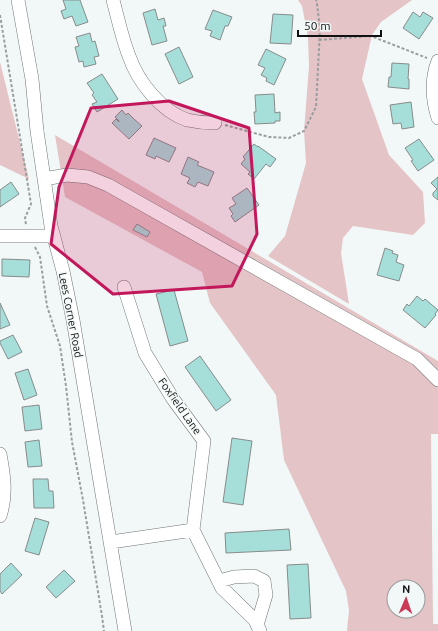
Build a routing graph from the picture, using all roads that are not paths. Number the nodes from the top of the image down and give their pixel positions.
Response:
1 (18, 0) edge
2 (113, 0) edge
3 (438, 61) edge
4 (438, 118) edge
5 (215, 123) road end
6 (44, 179) junction
7 (0, 236) edge
8 (54, 236) junction
9 (124, 287) dead end
10 (438, 380) edge
11 (0, 454) edge
12 (0, 516) edge
13 (194, 530) junction
14 (110, 542) junction
15 (219, 581) junction
16 (258, 628) edge
17 (125, 631) edge

1 - 6 street, Lees Corner Road
2 - 5 street
3 - 4 street
6 - 8 street, Lees Corner Road
6 - 10 street
7 - 8 street
8 - 14 street, Lees Corner Road
9 - 13 street, Foxfield Lane
11 - 12 street
13 - 14 street
13 - 15 street
14 - 17 street, Lees Corner Road
15 - 16 street
15 - 16 street

